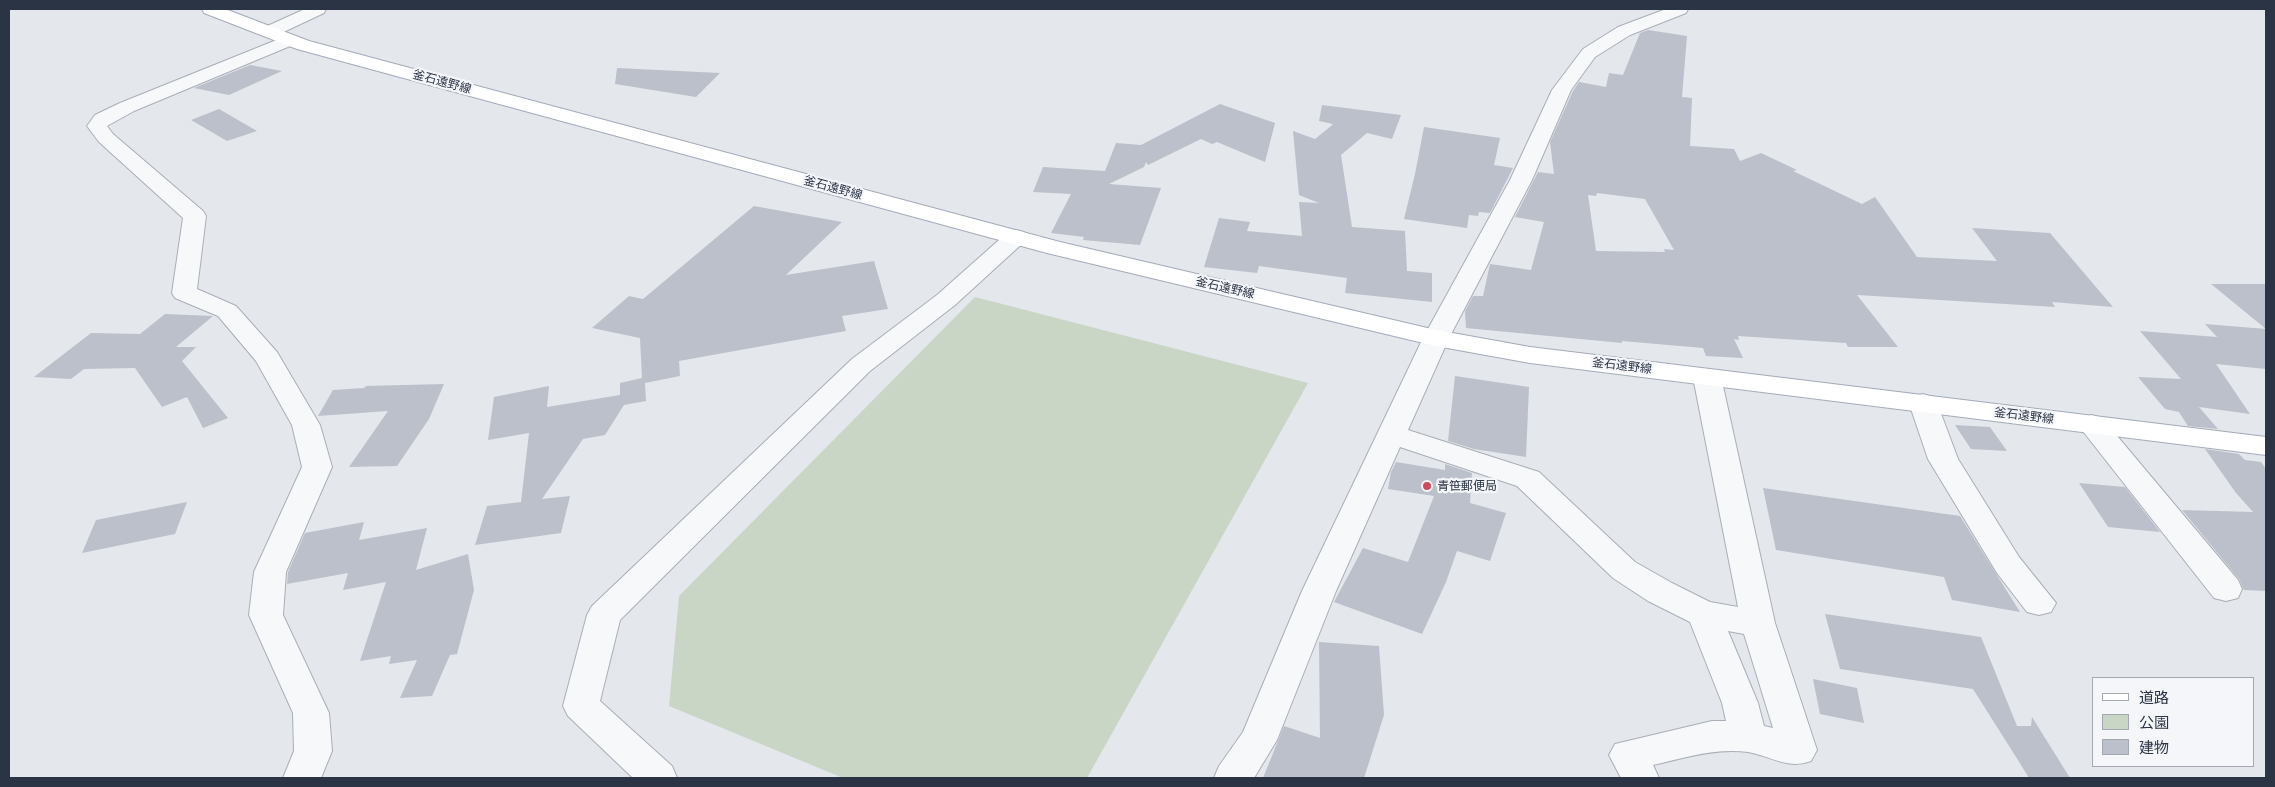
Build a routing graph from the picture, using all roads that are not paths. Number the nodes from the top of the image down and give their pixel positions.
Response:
1 (210, 9) edge
2 (318, 9) edge
3 (1680, 9) edge
4 (279, 36) junction
5 (1016, 237) junction
6 (1436, 338) junction
7 (1708, 377) junction
8 (1923, 403) junction
9 (2092, 424) junction
10 (1392, 435) junction
11 (2266, 446) edge
12 (2226, 589) dead end
13 (2039, 603) dead end
14 (1704, 614) junction
15 (1758, 623) junction
16 (1748, 737) junction
17 (302, 778) edge
18 (658, 778) edge
19 (1233, 778) edge
20 (1640, 778) edge

1 - 4 main road, 釜石遠野線
2 - 4 street
3 - 6 street
4 - 5 main road, 釜石遠野線
4 - 17 street
5 - 6 main road, 釜石遠野線
5 - 18 street
6 - 7 main road, 釜石遠野線
6 - 10 street
7 - 8 main road, 釜石遠野線
7 - 15 street
8 - 9 main road, 釜石遠野線
8 - 13 street
9 - 11 main road, 釜石遠野線
9 - 12 street
10 - 14 street
10 - 19 street
14 - 15 street
14 - 16 street
15 - 16 street
16 - 20 street

